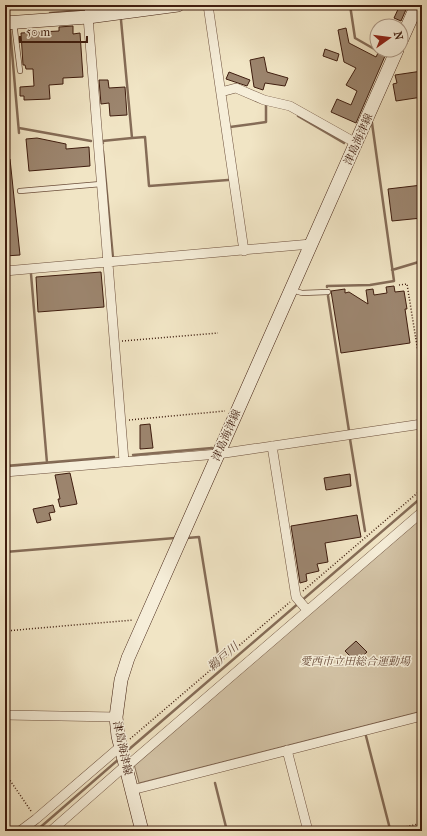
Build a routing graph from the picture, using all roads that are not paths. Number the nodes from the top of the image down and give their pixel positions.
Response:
1 (178, 5) edge
2 (208, 5) edge
3 (417, 5) edge
4 (125, 9) edge
5 (89, 13) edge
6 (10, 23) edge
7 (409, 23) edge
8 (393, 58) edge
9 (20, 71) dead end
10 (221, 92) junction
11 (356, 143) junction
12 (101, 184) junction
13 (20, 191) dead end
14 (311, 244) junction
15 (244, 251) junction
16 (108, 263) junction
17 (5, 271) edge
18 (292, 290) junction
19 (328, 292) dead end
20 (422, 424) edge
21 (272, 446) junction
22 (218, 454) junction
23 (124, 461) junction
24 (5, 472) edge
25 (422, 512) edge
26 (306, 609) junction
27 (5, 715) edge
28 (422, 716) edge
29 (116, 717) junction
30 (121, 747) junction
31 (287, 750) junction
32 (126, 765) junction
33 (132, 790) junction
34 (20, 831) edge
35 (51, 831) edge
36 (142, 831) edge
37 (308, 831) edge

1 - 4 main road
2 - 10 street
3 - 7 main road
4 - 5 main road
5 - 6 main road
5 - 12 street
6 - 9 lane
8 - 11 main road, 津島海津線
10 - 11 street
10 - 15 street
11 - 14 main road, 津島海津線
12 - 13 lane
12 - 16 street
14 - 15 street
14 - 18 main road, 津島海津線
15 - 16 street
16 - 17 street
16 - 23 street
18 - 19 lane
18 - 22 main road, 津島海津線
20 - 21 street
21 - 22 street
21 - 26 street
22 - 23 street
22 - 29 main road, 津島海津線
23 - 24 street
25 - 26 street
26 - 32 street
27 - 29 street
28 - 31 street
29 - 30 main road, 津島海津線
30 - 32 main road, 津島海津線
30 - 34 street
31 - 33 street
31 - 37 street
32 - 33 main road, 津島海津線
32 - 35 street
33 - 36 main road, 津島海津線

